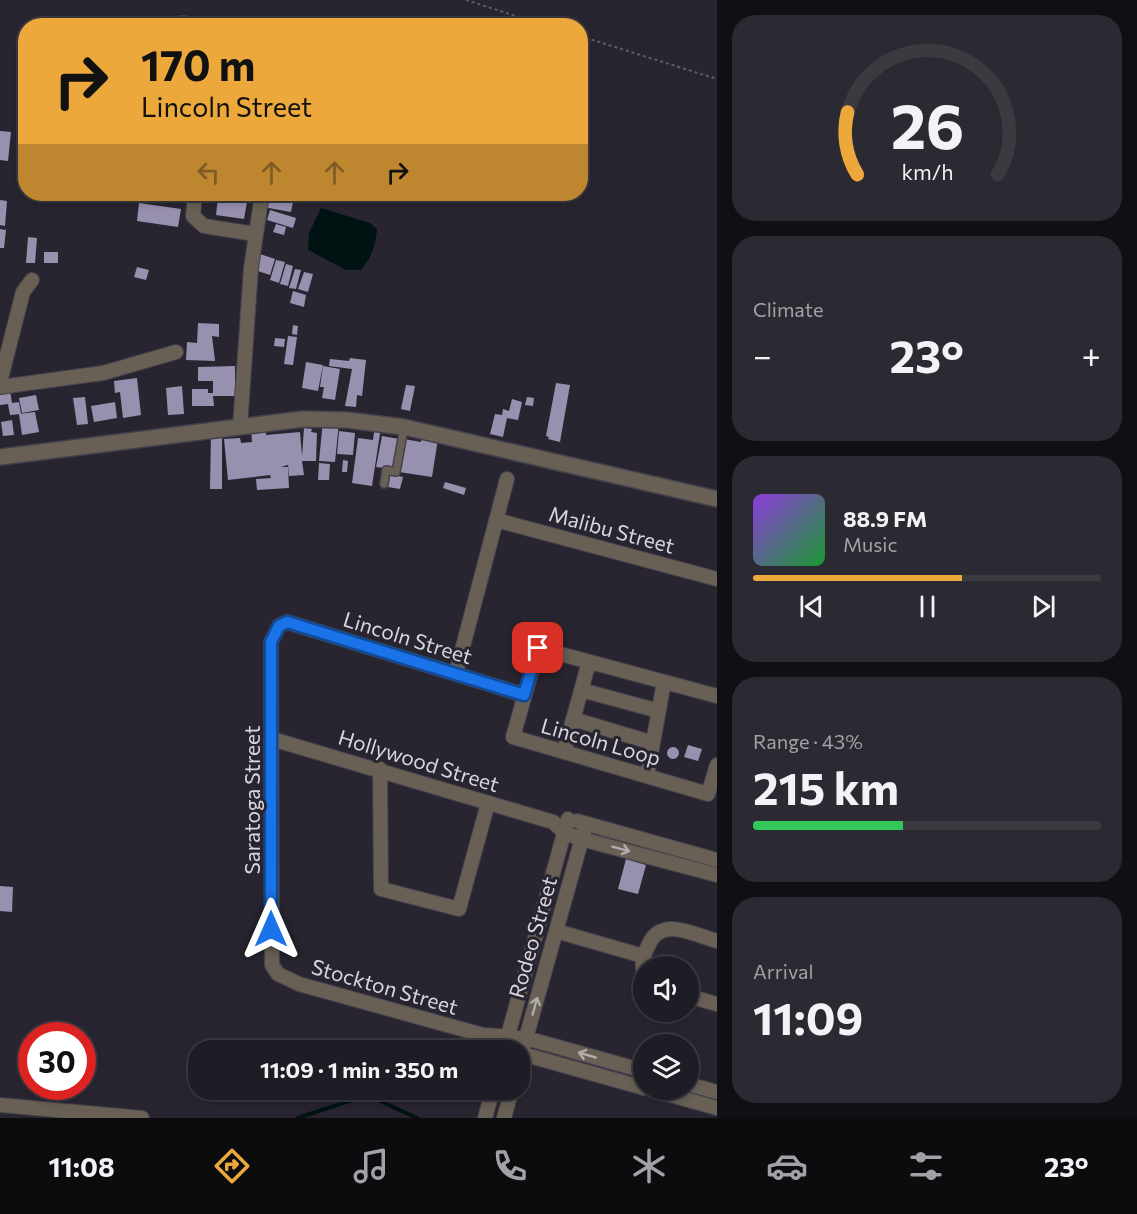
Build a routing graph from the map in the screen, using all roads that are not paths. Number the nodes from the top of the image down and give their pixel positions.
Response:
1 (195, 201) edge
2 (261, 201) edge
3 (255, 234) junction
4 (32, 280) dead end
5 (176, 352) dead end
6 (0, 382) edge
7 (0, 387) edge
8 (240, 427) junction
9 (404, 427) junction
10 (0, 457) edge
11 (507, 479) dead end
12 (384, 484) dead end
13 (717, 499) edge
14 (496, 520) junction
15 (717, 579) edge
16 (279, 626) joint
17 (589, 662) junction
18 (456, 673) junction
19 (664, 682) junction
20 (581, 690) junction
21 (524, 695) junction
22 (717, 696) edge
23 (659, 711) junction
24 (573, 719) junction
25 (272, 739) junction
26 (654, 743) junction
27 (564, 752) junction
28 (717, 765) edge
29 (380, 769) junction
30 (647, 776) junction
31 (488, 803) junction
32 (586, 824) junction
33 (566, 826) junction
34 (581, 839) junction
35 (717, 860) edge
36 (717, 875) edge
37 (556, 931) junction
38 (717, 941) edge
39 (642, 956) joint
40 (278, 974) joint
41 (699, 999) edge
42 (717, 1004) edge
43 (526, 1038) joint
44 (492, 1040) edge
45 (515, 1040) edge
46 (530, 1056) edge
47 (633, 1068) edge
48 (633, 1085) edge
49 (699, 1087) edge
50 (717, 1092) edge
51 (490, 1100) edge
52 (509, 1100) edge
53 (688, 1100) edge
54 (0, 1105) edge
55 (717, 1108) edge
56 (142, 1118) edge
57 (485, 1118) edge
58 (504, 1118) edge

1 - 3 street
2 - 3 street
3 - 8 street
4 - 6 street
5 - 7 street
8 - 9 street
8 - 10 street
9 - 12 lane
9 - 13 street
11 - 14 street
14 - 15 street, Malibu Street
14 - 18 street
16 - 18 street, Lincoln Street
16 - 25 street, Saratoga Street
17 - 19 street, Lincoln Loop
17 - 20 street
17 - 21 street, Lincoln Loop
18 - 21 street, Lincoln Street
19 - 22 street, Lincoln Loop
19 - 23 street
20 - 23 street
20 - 24 street
21 - 27 street, Lincoln Loop
23 - 26 street
24 - 26 street
24 - 27 street
25 - 29 street, Hollywood Street
25 - 40 street, Saratoga Street
26 - 30 street
27 - 30 street, Lincoln Loop
28 - 30 street, Lincoln Loop
29 - 31 street, Hollywood Street
29 - 31 street
31 - 33 street, Hollywood Street
32 - 33 street
32 - 34 street, Rodeo Street
32 - 35 street
33 - 34 street
33 - 45 street, Rodeo Street
34 -> 36 street
34 - 37 street, Rodeo Street
37 - 39 street
43 -> 37 street, Rodeo Street
38 - 39 street
40 - 44 street, Stockton Street
41 - 42 street
47 -> 43 street
46 - 48 street
49 - 50 street
51 - 57 street
52 - 58 street
53 - 55 street
54 - 56 street

